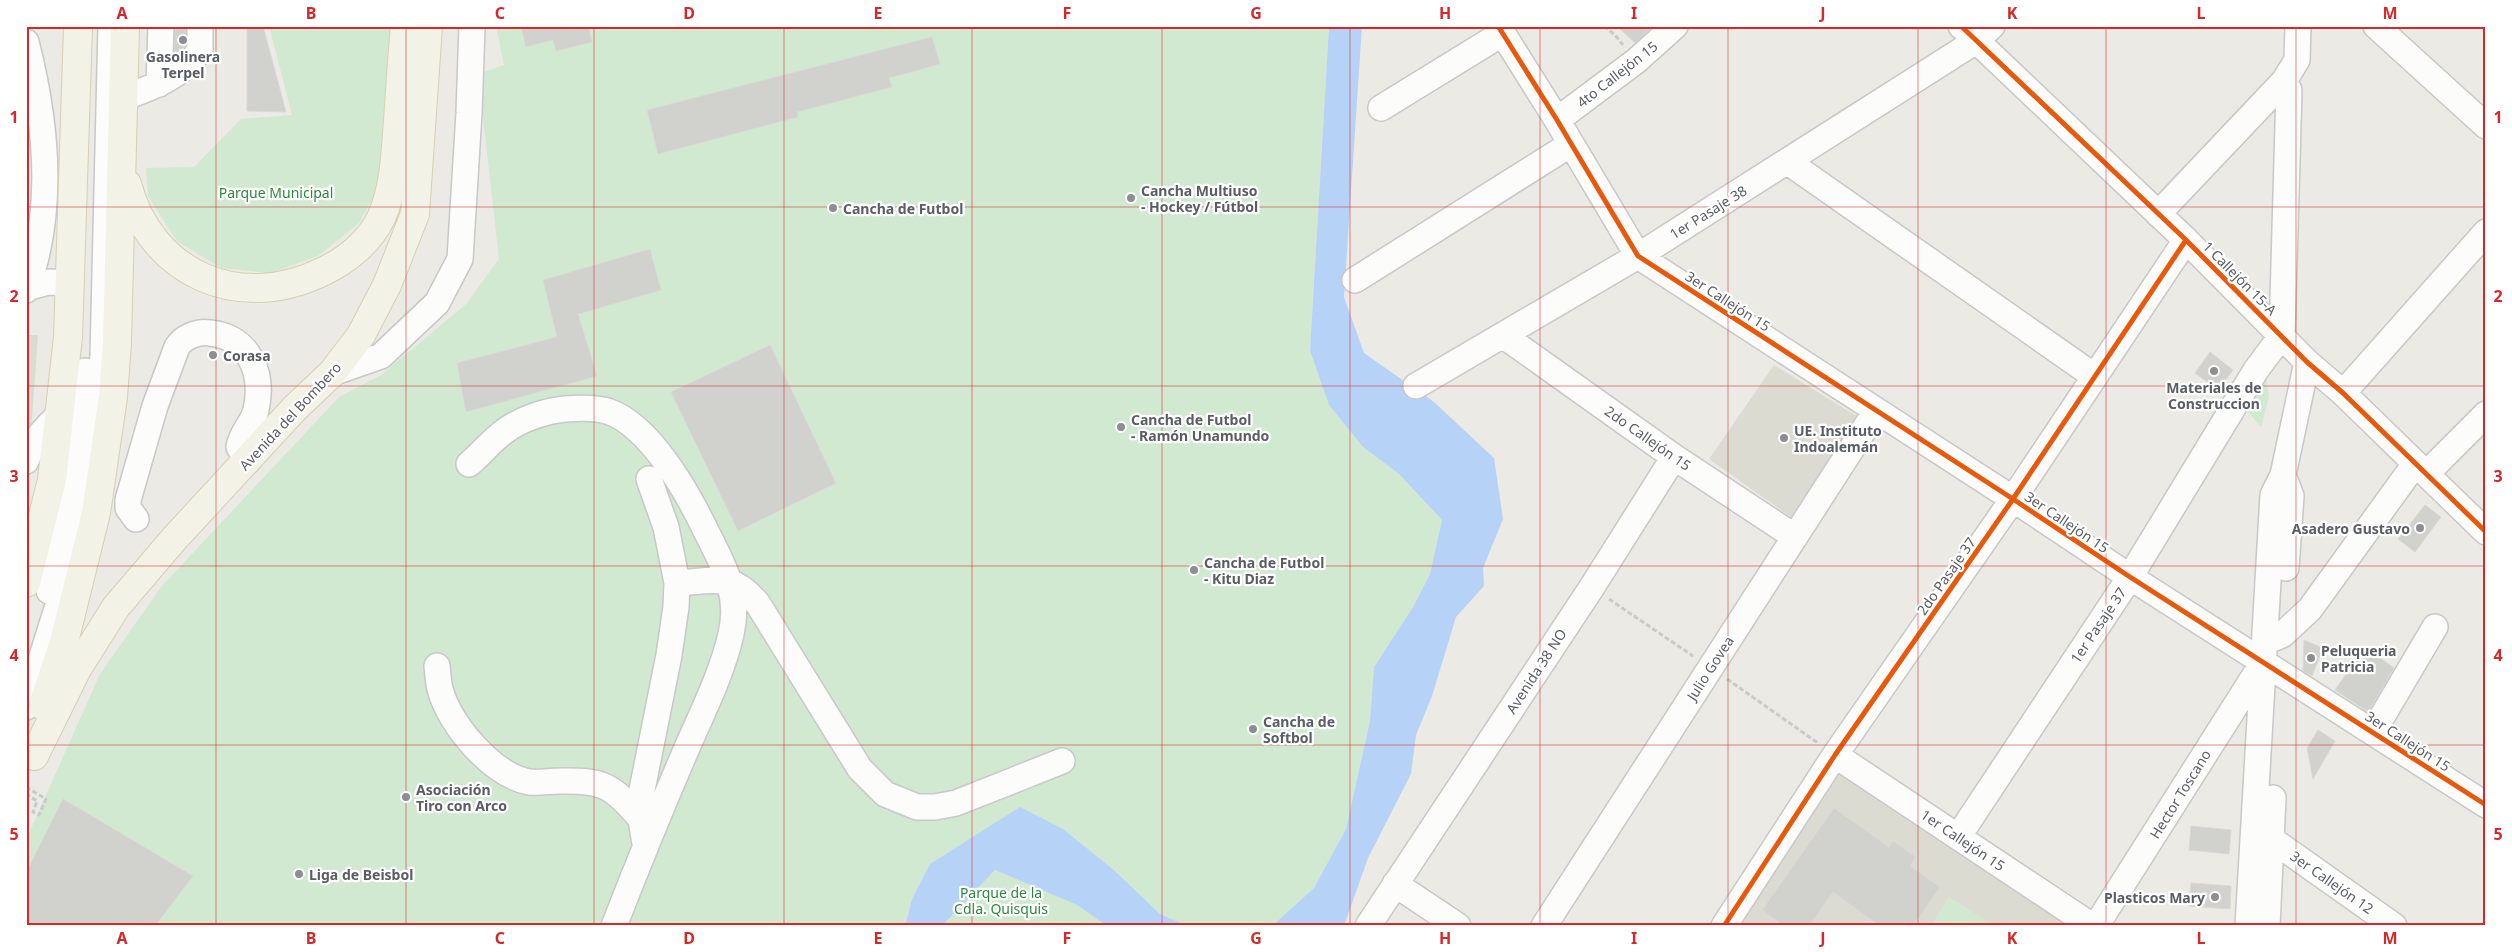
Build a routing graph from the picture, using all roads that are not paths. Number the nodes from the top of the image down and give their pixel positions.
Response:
1 (69, 26) edge
2 (95, 26) edge
3 (111, 26) edge
4 (125, 26) edge
5 (160, 26) edge
6 (200, 26) edge
7 (405, 26) edge
8 (428, 26) edge
9 (472, 26) edge
10 (1675, 26) edge
11 (2298, 26) edge
12 (2376, 26) edge
13 (1500, 30) edge
14 (1977, 31) edge
15 (78, 39) edge
16 (26, 42) edge
17 (2284, 81) junction
18 (159, 84) junction
19 (123, 98) junction
20 (1381, 108) dead end
21 (1558, 120) junction
22 (2486, 126) edge
23 (1572, 144) junction
24 (122, 160) junction
25 (1788, 162) junction
26 (2158, 214) junction
27 (2486, 232) edge
28 (2186, 240) junction
29 (1638, 256) junction
30 (1354, 280) dead end
31 (70, 283) junction
32 (27, 289) edge
33 (2282, 335) junction
34 (1504, 336) junction
35 (2307, 362) junction
36 (332, 373) junction
37 (2094, 376) junction
38 (1416, 386) dead end
39 (2343, 393) junction
40 (1876, 411) junction
41 (61, 413) junction
42 (2486, 414) edge
43 (1674, 457) junction
44 (248, 460) junction
45 (26, 461) edge
46 (469, 464) dead end
47 (2420, 469) junction
48 (649, 479) dead end
49 (2013, 499) junction
50 (136, 519) dead end
51 (2486, 532) edge
52 (1795, 537) junction
53 (2130, 577) junction
54 (731, 581) junction
55 (26, 583) edge
56 (677, 583) junction
57 (2435, 627) dead end
58 (2272, 652) junction
59 (26, 659) edge
60 (437, 666) dead end
61 (26, 707) edge
62 (2373, 732) junction
63 (1835, 755) junction
64 (1062, 761) dead end
65 (30, 764) edge
66 (2482, 795) edge
67 (641, 818) junction
68 (1958, 837) junction
69 (2270, 839) junction
70 (645, 844) junction
71 (1396, 884) junction
72 (614, 926) edge
73 (1368, 926) edge
74 (1458, 926) edge
75 (1544, 926) edge
76 (1724, 926) edge
77 (2092, 926) edge
78 (2096, 926) edge
79 (2248, 926) edge
80 (2267, 926) edge
81 (2394, 926) edge

1 - 15 main road
2 - 59 street
3 - 61 street
4 - 19 main road
5 - 18 street
6 - 18 street
7 - 24 main road
8 - 36 main road, Avenida del Bombero
9 - 36 street
10 - 21 street, 4to Callejón 15
11 - 17 street
12 - 22 street
13 - 20 street
13 - 21 street
14 - 25 street, 1er Pasaje 38
14 - 26 street, 1 Callejón 15-A
15 - 31 main road
16 - 32 street
17 - 26 street
17 - 33 street
18 - 19 street
19 - 24 main road
21 - 23 street
23 - 29 street
23 - 30 street
24 - 65 main road
25 - 29 street, 1er Pasaje 38
25 - 37 street
26 - 28 street, 1 Callejón 15-A
27 - 39 street
28 - 33 street, 1 Callejón 15-A
28 - 37 street, 2do Pasaje 37
29 - 34 street, 1er Pasaje 38
29 - 40 street, 3er Callejón 15
31 - 32 street
31 - 41 main road
33 - 35 street, 1 Callejón 15-A
33 - 53 street, 1er Pasaje 37
34 - 38 street, 1er Pasaje 38
34 - 43 street, 2do Callejón 15
35 - 39 street, 1 Callejón 15-A
35 - 58 street
36 - 44 main road, Avenida del Bombero
37 - 49 street, 2do Pasaje 37
39 - 47 street, 1 Callejón 15-A
40 - 49 street, 3er Callejón 15
40 - 52 street, Julio Govea
41 - 45 street
41 - 55 main road
42 - 47 street, Hector Toscano
43 - 52 street, 2do Callejón 15
43 - 71 street, Avenida 38 NO
44 - 50 street
44 - 65 main road, Avenida del Bombero
46 - 54 street
47 - 51 street, 1 Callejón 15-A
47 - 58 street, Hector Toscano
48 - 56 street
49 - 53 street, 3er Callejón 15
49 - 63 street, 2do Pasaje 37
52 - 75 street, Julio Govea
53 - 58 street, 3er Callejón 15
53 - 68 street, 1er Pasaje 37
54 - 56 street
54 - 64 street
54 - 70 street
56 - 67 street
57 - 62 street
58 - 62 street, 3er Callejón 15
58 - 69 street
58 - 78 street, Hector Toscano
58 - 79 street
60 - 67 street
62 - 66 street, 3er Callejón 15
63 - 68 street, 1er Callejón 15
63 - 76 street, 2do Pasaje 37
67 - 70 street
68 - 77 street, 1er Callejón 15
69 - 80 street
69 - 81 street, 3er Callejón 12
70 - 72 street
71 - 73 street, Avenida 38 NO
71 - 74 street

